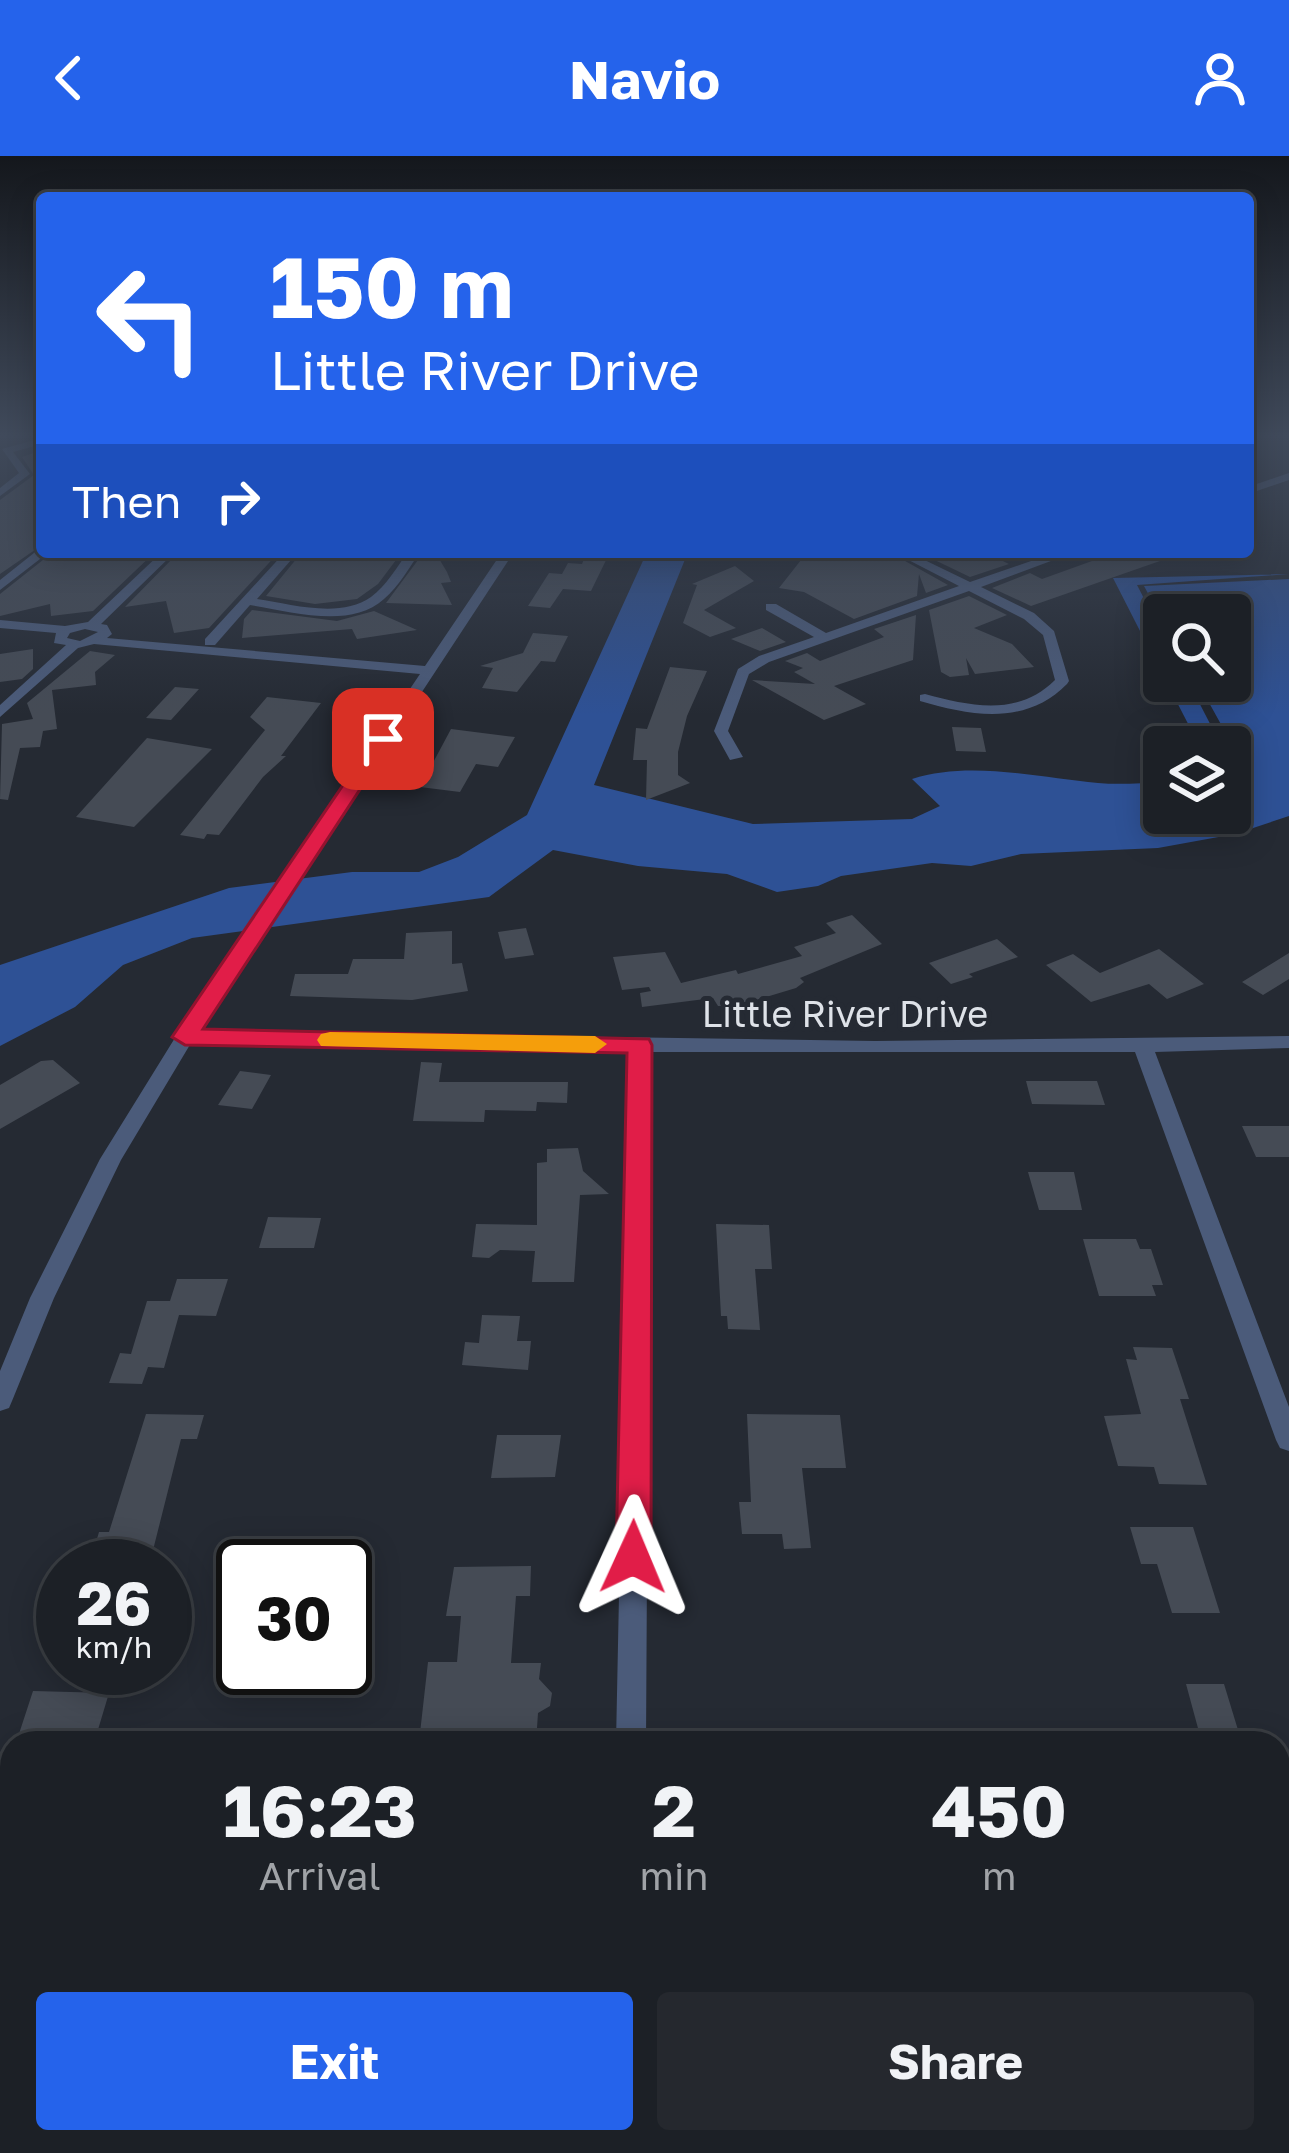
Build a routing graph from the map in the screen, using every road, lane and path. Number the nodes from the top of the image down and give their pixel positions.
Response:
1 (36, 558) edge
2 (164, 558) edge
3 (286, 558) edge
4 (409, 558) edge
5 (504, 558) edge
6 (911, 558) edge
7 (1051, 558) edge
8 (0, 563) edge
9 (26, 566) junction
10 (0, 586) edge
11 (969, 586) junction
12 (247, 601) junction
13 (771, 607) dead end
14 (0, 624) edge
15 (65, 630) junction
16 (98, 632) junction
17 (824, 637) junction
18 (210, 642) junction
19 (74, 645) junction
20 (362, 663) junction
21 (429, 671) junction
22 (926, 698) dead end
23 (0, 712) edge
24 (736, 757) dead end
25 (185, 1037) junction
26 (1289, 1042) edge
27 (640, 1045) junction
28 (1142, 1047) junction
29 (0, 1401) edge
30 (1289, 1440) edge
31 (631, 1731) edge

1 - 9 street
2 - 16 street
3 - 12 street
4 - 12 street
5 - 21 street
6 - 11 street
7 - 11 street
8 - 9 street
9 - 10 street
11 - 17 street
11 - 22 street
12 - 18 street
13 - 17 street
14 - 15 street
15 - 16 street
15 - 19 street
16 - 18 street
16 - 19 street
16 - 20 street
17 - 24 street
18 - 20 street
19 - 23 street
20 - 21 street
21 - 25 street
25 - 27 street, Little River Drive
25 - 29 street
26 - 28 street, Little River Drive
27 - 28 street, Little River Drive
27 - 31 street
28 - 30 street

